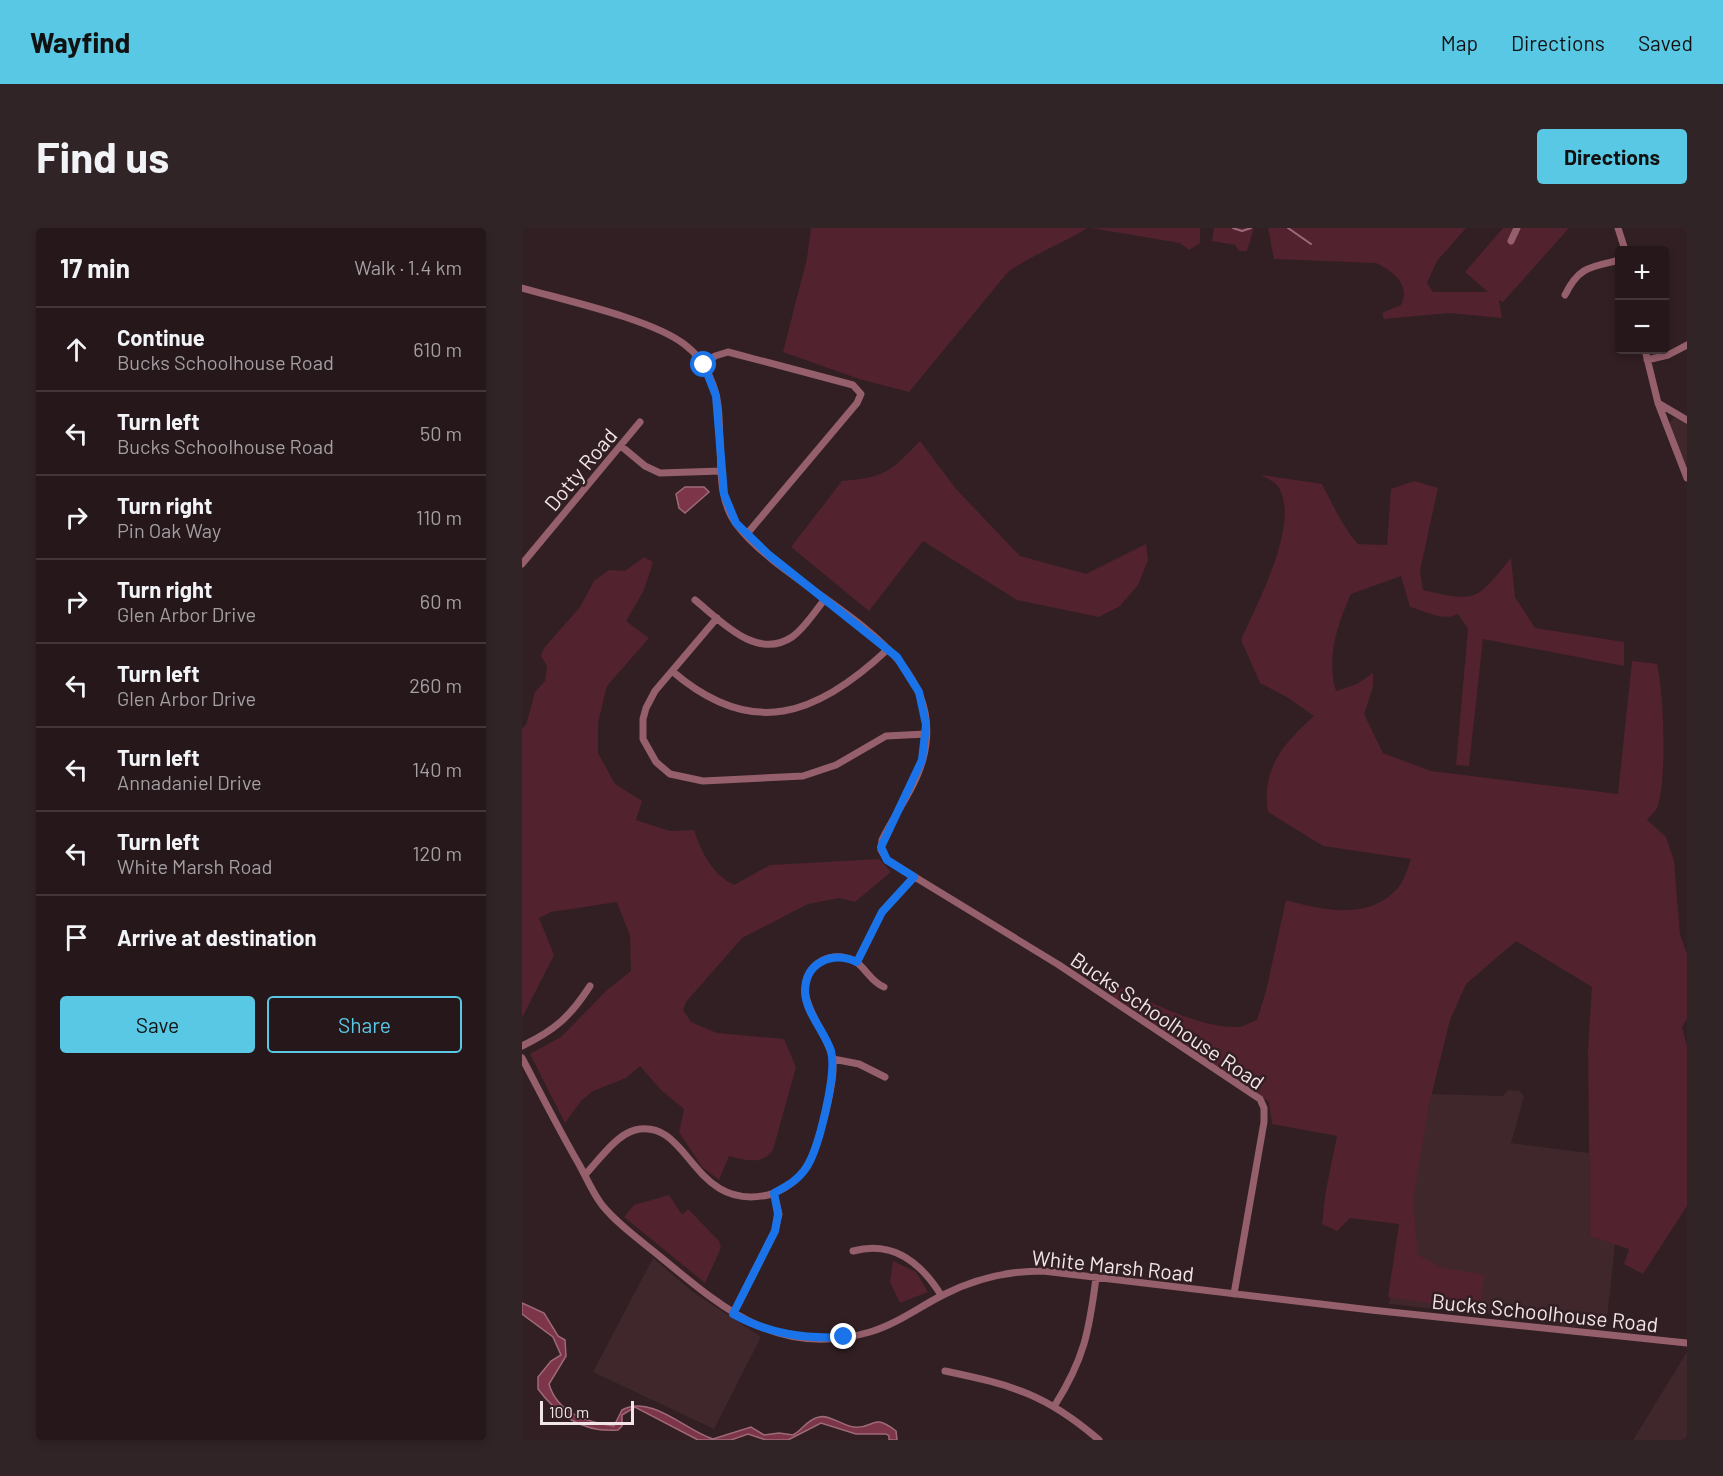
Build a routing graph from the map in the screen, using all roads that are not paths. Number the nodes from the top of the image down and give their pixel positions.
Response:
1 (1517, 228) edge
2 (1618, 228) edge
3 (1511, 242) dead end
4 (1624, 246) edge
5 (1615, 262) edge
6 (522, 288) edge
7 (1565, 295) dead end
8 (1687, 345) edge
9 (1646, 354) edge
10 (1647, 360) junction
11 (704, 365) junction
12 (1658, 403) junction
13 (1687, 420) edge
14 (640, 422) dead end
15 (621, 446) junction
16 (721, 471) junction
17 (1687, 478) edge
18 (746, 535) junction
19 (522, 564) edge
20 (825, 599) junction
21 (695, 600) dead end
22 (717, 618) junction
23 (888, 649) junction
24 (672, 671) junction
25 (926, 734) junction
26 (914, 877) junction
27 (857, 962) junction
28 (590, 986) dead end
29 (884, 987) dead end
30 (522, 1046) edge
31 (833, 1059) junction
32 (524, 1061) edge
33 (885, 1077) dead end
34 (585, 1175) junction
35 (774, 1193) junction
36 (853, 1251) dead end
37 (1096, 1278) junction
38 (1233, 1294) junction
39 (941, 1295) junction
40 (733, 1314) junction
41 (1687, 1343) edge
42 (945, 1371) dead end
43 (1055, 1405) junction
44 (1099, 1440) edge

1 - 3 street
2 - 4 street
5 - 7 street
6 - 11 street, Bucks Schoolhouse Road
8 - 10 street
9 - 10 street
10 - 12 street
11 - 16 street, Bucks Schoolhouse Road
11 - 18 street
12 - 13 street
12 - 17 street
14 - 15 street, Dotty Road
15 - 16 street
15 - 19 street, Dotty Road
16 - 18 street, Bucks Schoolhouse Road
18 - 20 street, Bucks Schoolhouse Road
20 - 22 street
20 - 23 street, Bucks Schoolhouse Road
21 - 22 street
22 - 24 street
23 - 24 street
23 - 25 street, Bucks Schoolhouse Road
24 - 25 street
25 - 26 street, Bucks Schoolhouse Road
26 - 27 street
26 - 38 street, Bucks Schoolhouse Road
27 - 29 street
27 - 31 street
28 - 30 street
31 - 33 street
31 - 35 street
32 - 34 street, White Marsh Road
34 - 35 street
34 - 40 street, White Marsh Road
35 - 40 street
36 - 39 street
37 - 38 street, White Marsh Road
37 - 39 street, White Marsh Road
37 - 43 street
38 - 41 street, Bucks Schoolhouse Road
39 - 40 street, White Marsh Road
42 - 43 street
43 - 44 street

